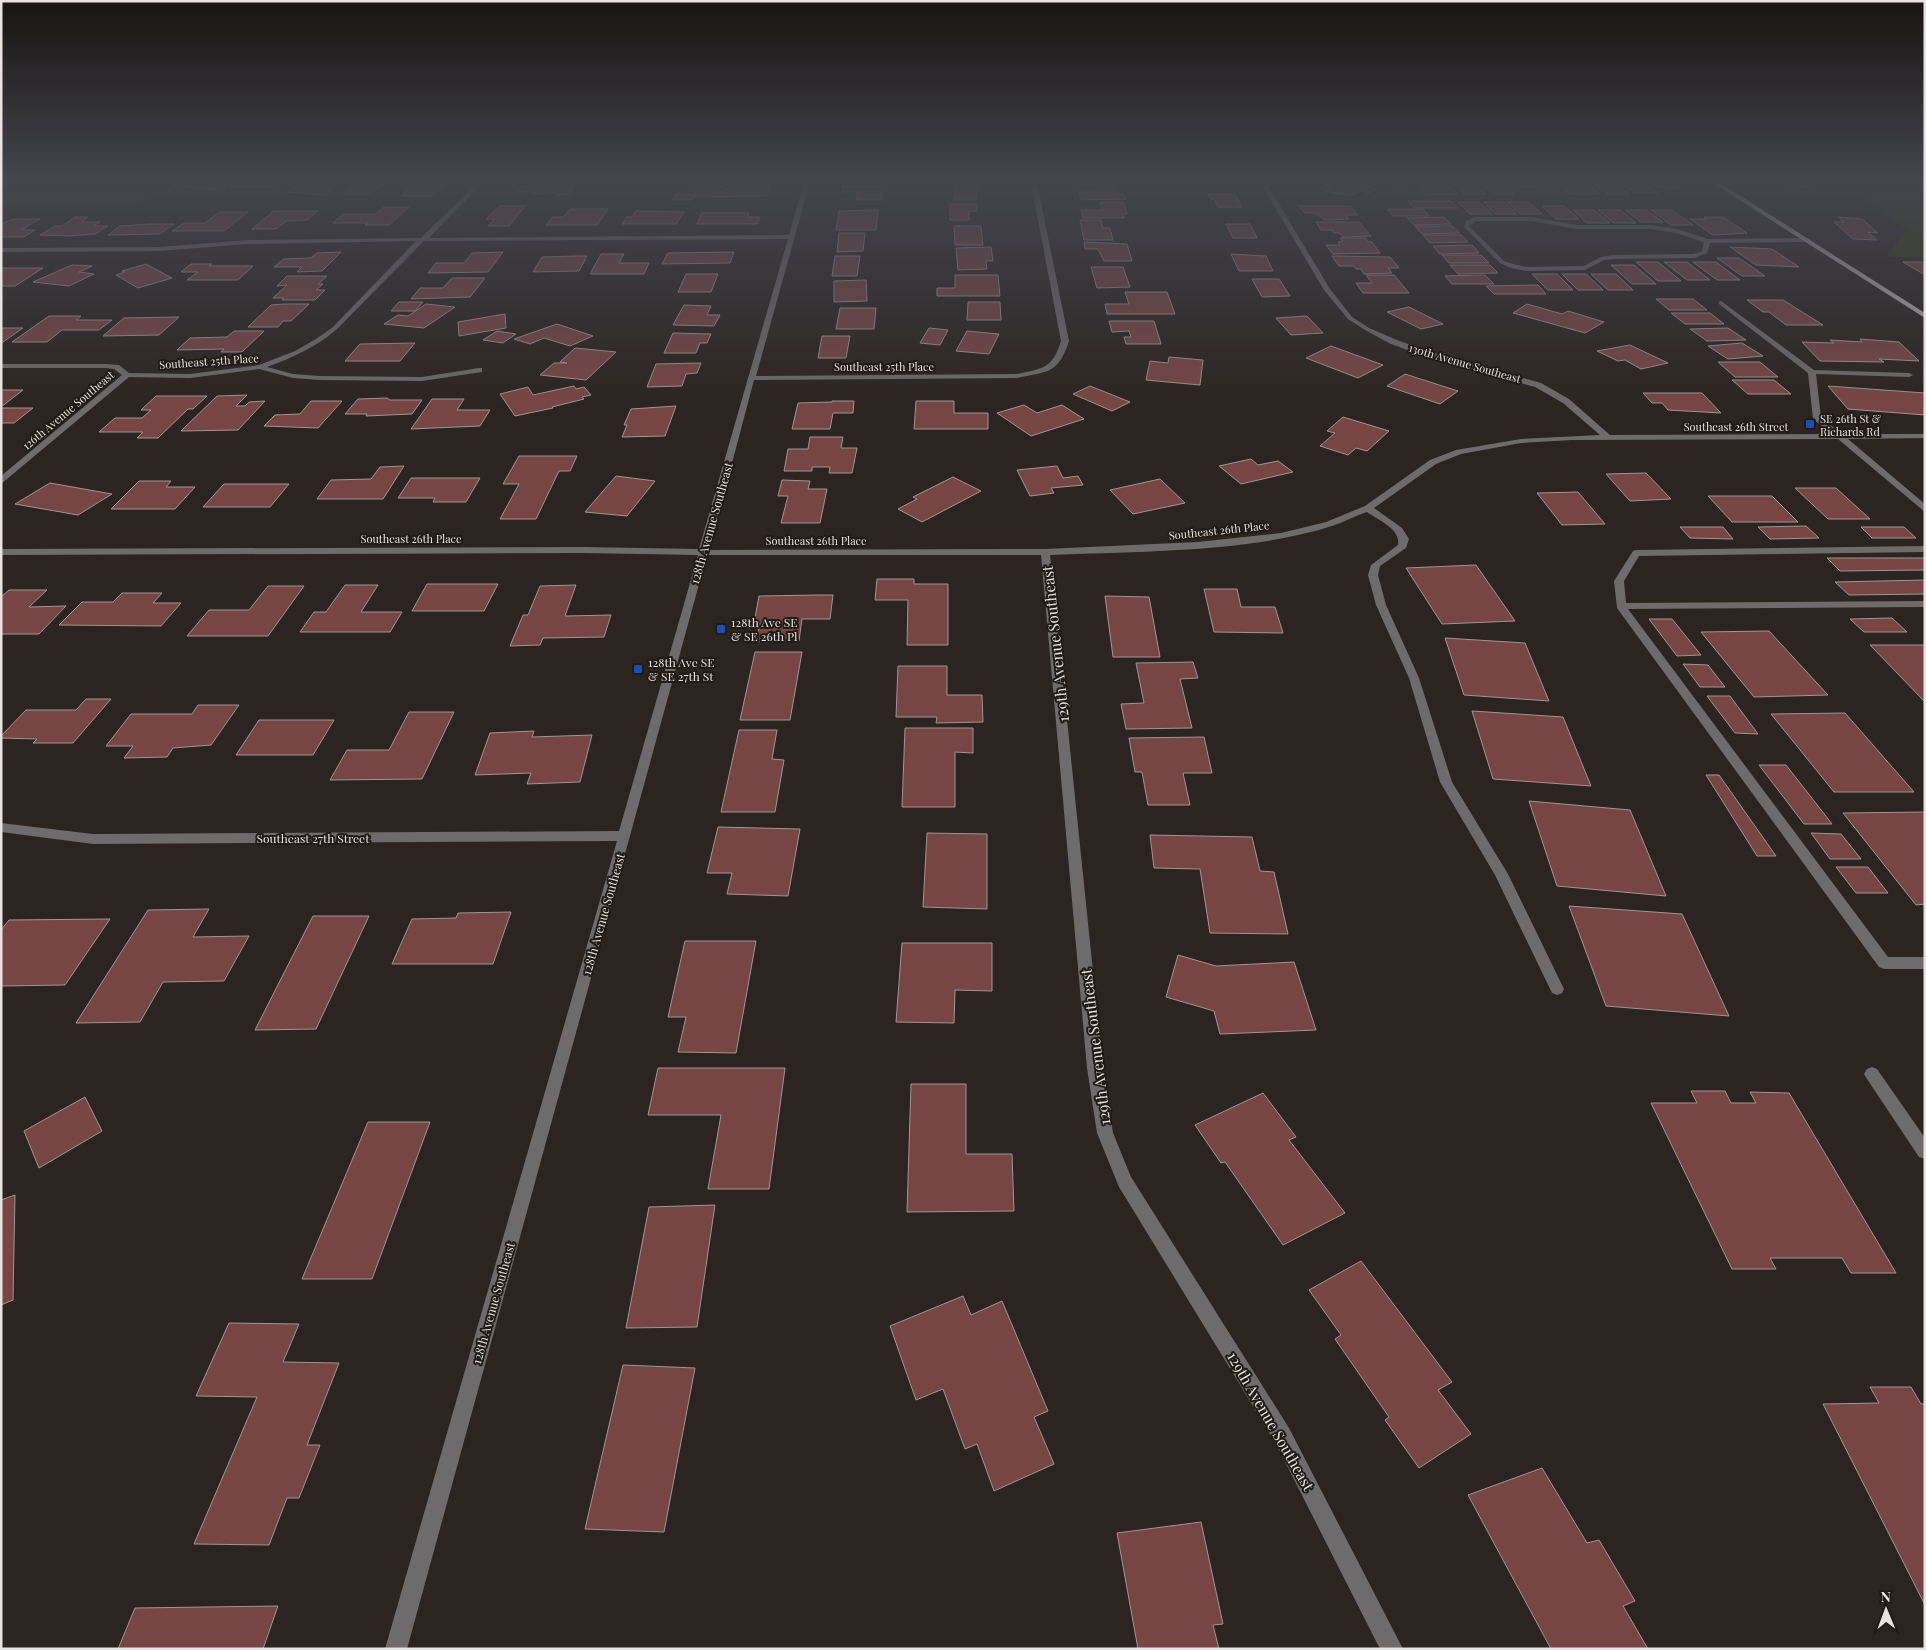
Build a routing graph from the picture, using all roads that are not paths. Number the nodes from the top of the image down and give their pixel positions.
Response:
1 (406, 255) edge
2 (786, 255) edge
3 (1049, 255) edge
4 (1306, 255) edge
5 (1495, 255) edge
6 (1698, 255) edge
7 (1831, 255) edge
8 (1721, 302) dead end
9 (1925, 316) edge
10 (1, 366) edge
11 (259, 367) junction
12 (479, 370) dead end
13 (1812, 372) junction
14 (127, 375) junction
15 (1909, 375) dead end
16 (751, 378) junction
17 (1925, 436) edge
18 (1841, 437) junction
19 (1608, 438) junction
20 (1, 481) edge
21 (1368, 508) junction
22 (1925, 509) edge
23 (1925, 549) edge
24 (1, 552) edge
25 (703, 552) junction
26 (1045, 552) junction
27 (1925, 604) edge
28 (1622, 606) junction
29 (1, 828) edge
30 (625, 836) junction
31 (1925, 963) edge
32 (1557, 989) dead end
33 (1872, 1074) dead end
34 (1925, 1152) edge
35 (396, 1649) edge
36 (1392, 1649) edge

1 - 11 street
2 - 16 street, 128th Avenue Southeast
3 - 16 street, Southeast 25th Place
4 - 19 street, 130th Avenue Southeast
5 - 6 street
7 - 9 main road
8 - 13 street
10 - 14 street, Southeast 25th Place
11 - 12 street, Southeast 25th Place
11 - 14 street, Southeast 25th Place
13 - 15 street
13 - 18 street
14 - 20 street, 126th Avenue Southeast
16 - 25 street, 128th Avenue Southeast
17 - 18 street, Southeast 26th Street
18 - 19 street, Southeast 26th Street
18 - 22 street
19 - 21 street, Southeast 26th Place
21 - 26 street, Southeast 26th Place
21 - 32 street
23 - 28 street
24 - 25 street, Southeast 26th Place
25 - 26 street, Southeast 26th Place
25 - 30 street, 128th Avenue Southeast
26 - 36 street, 129th Avenue Southeast
27 - 28 street
28 - 31 street
29 - 30 street, Southeast 27th Street
30 - 35 street, 128th Avenue Southeast
33 - 34 street

